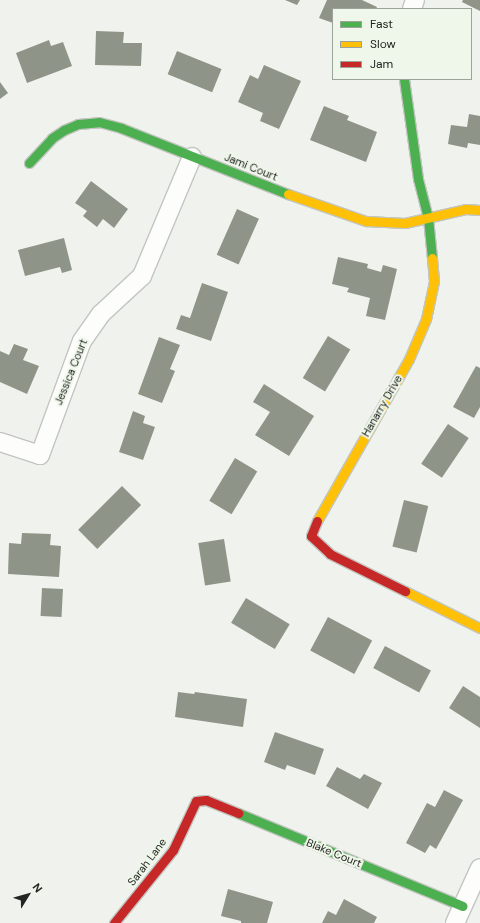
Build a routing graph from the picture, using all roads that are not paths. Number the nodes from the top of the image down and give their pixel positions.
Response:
1 (404, 80) edge
2 (192, 157) junction
3 (30, 163) dead end
4 (480, 210) edge
5 (428, 218) junction
6 (0, 442) edge
7 (480, 628) edge
8 (192, 810) joint
9 (480, 868) edge
10 (462, 906) junction
11 (114, 923) edge
12 (454, 923) edge

1 - 5 street, Hanarry Drive
2 - 3 street, Jami Court
2 - 5 street, Jami Court
2 - 6 street, Jessica Court
4 - 5 street, Jami Court
5 - 7 street, Hanarry Drive
8 - 10 street, Blake Court
8 - 11 street, Sarah Lane
9 - 10 street
10 - 12 street

